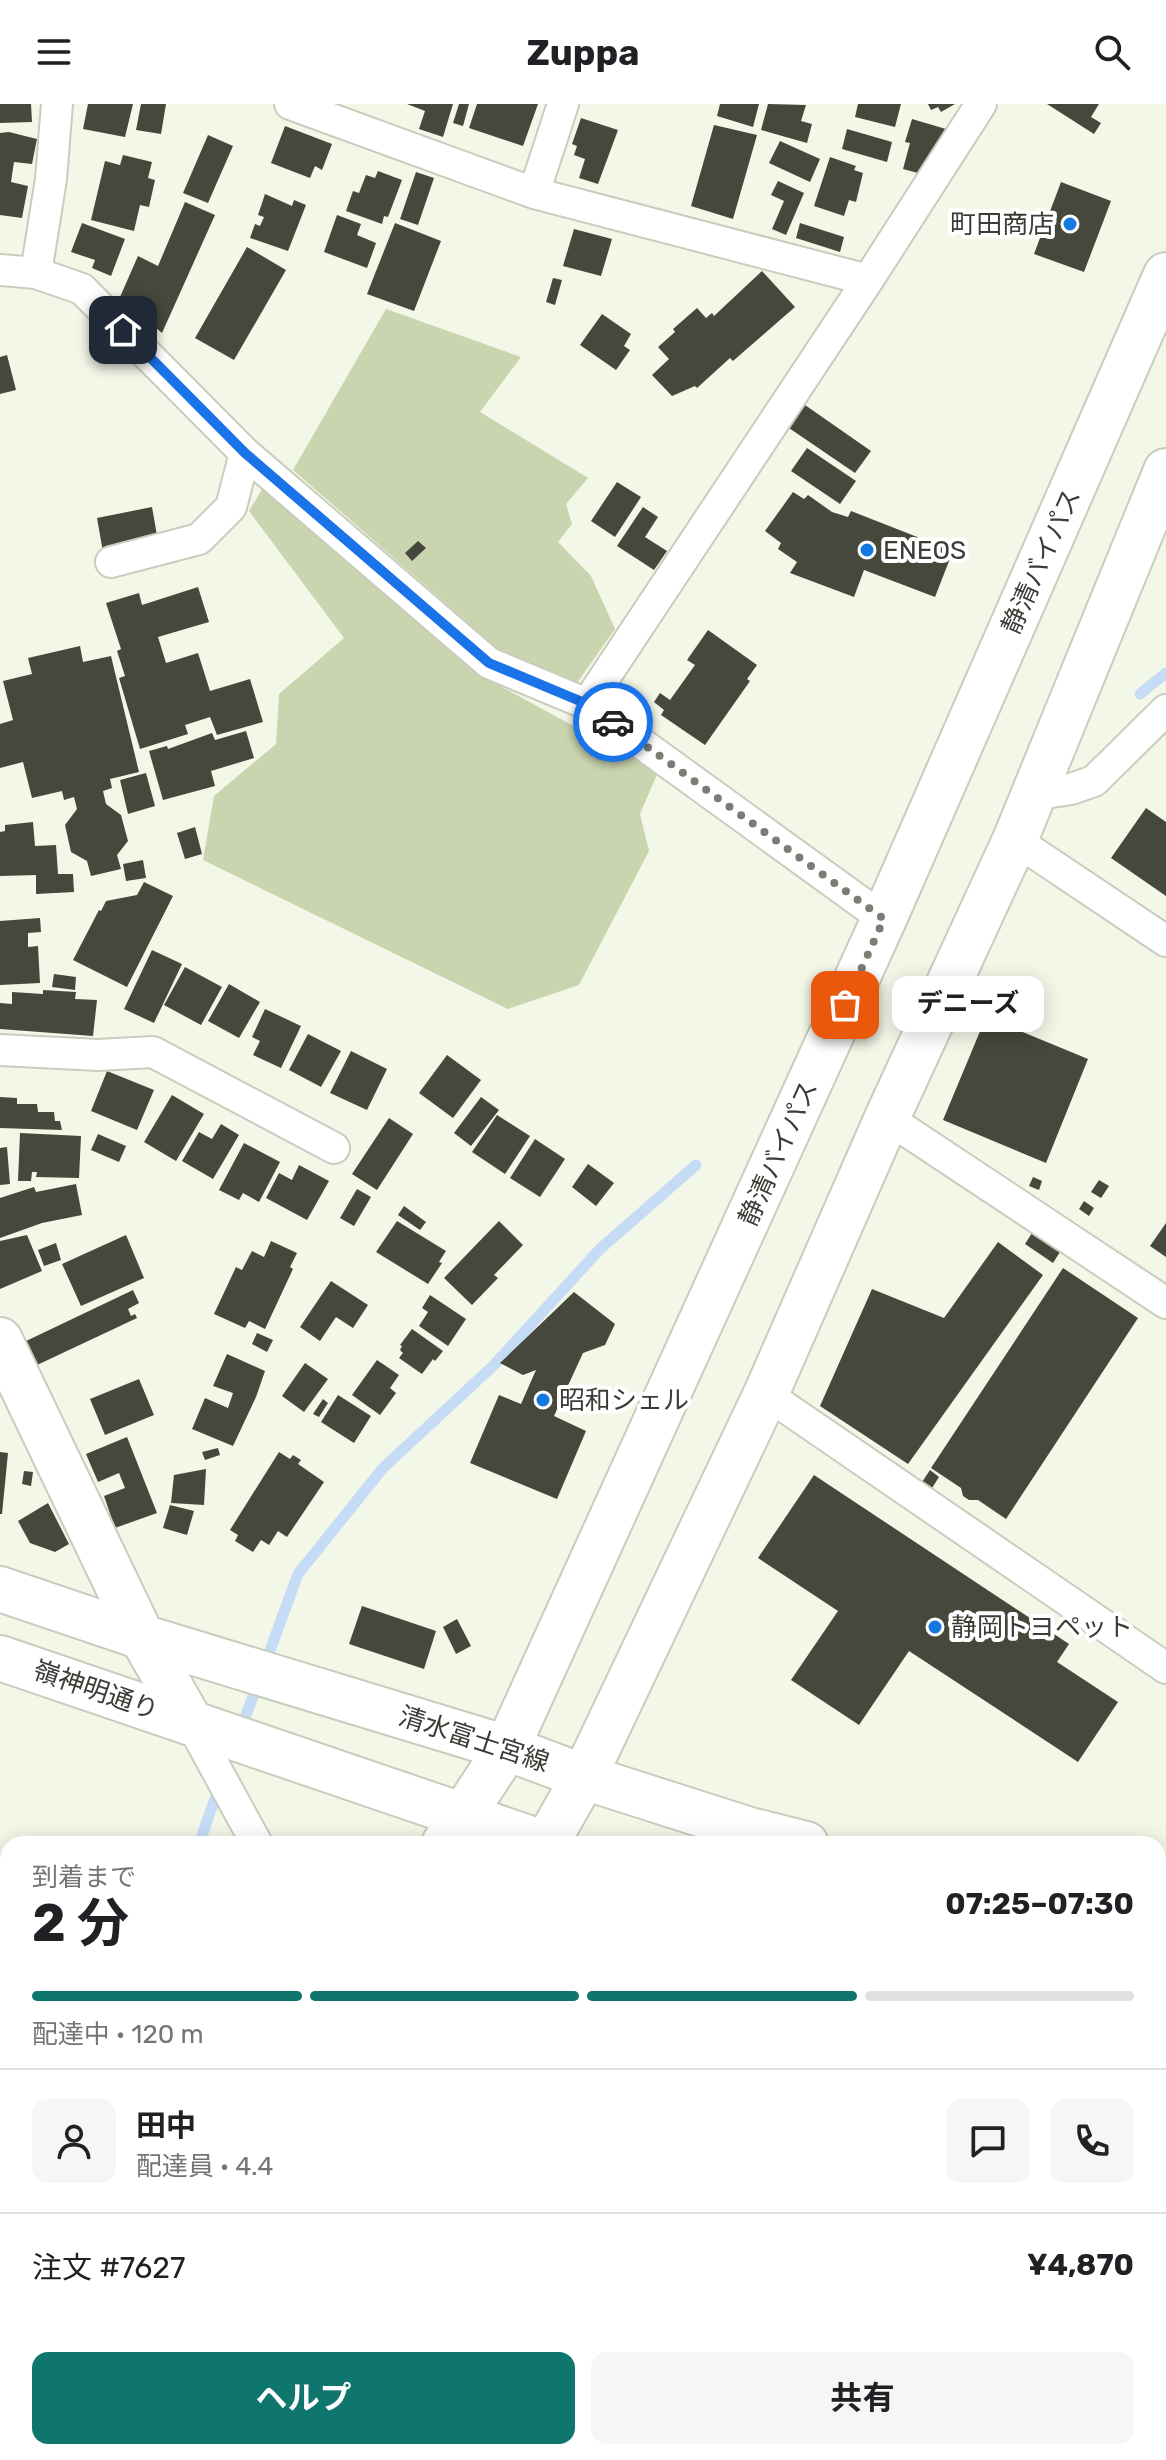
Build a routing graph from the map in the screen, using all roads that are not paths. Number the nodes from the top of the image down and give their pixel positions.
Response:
1 (57, 104) edge
2 (290, 104) edge
3 (563, 104) edge
4 (981, 104) edge
5 (534, 193) junction
6 (0, 270) edge
7 (36, 273) junction
8 (1166, 275) edge
9 (868, 280) junction
10 (245, 453) junction
11 (1166, 471) edge
12 (111, 562) dead end
13 (587, 704) junction
14 (1166, 710) edge
15 (1033, 795) junction
16 (1015, 840) junction
17 (884, 919) junction
18 (1166, 941) edge
19 (0, 1050) edge
20 (887, 1118) junction
21 (334, 1148) dead end
22 (1166, 1303) edge
23 (0, 1340) edge
24 (766, 1394) junction
25 (0, 1589) edge
26 (142, 1637) junction
27 (0, 1658) edge
28 (1166, 1668) edge
29 (191, 1723) junction
30 (507, 1748) junction
31 (584, 1777) junction
32 (453, 1830) edge
33 (253, 1836) edge
34 (493, 1836) edge
35 (551, 1836) edge
36 (774, 1836) edge

1 - 7 street
2 - 5 street
3 - 5 street
4 - 9 street
5 - 9 street
6 - 7 street
7 - 10 street
8 - 17 main road, 静清バイパス
9 - 13 street
10 - 12 street
10 - 13 street
11 - 15 main road
13 - 17 street
14 - 15 street
15 - 16 main road
16 - 18 street
16 - 20 main road
17 - 30 main road, 静清バイパス
19 - 21 street
20 - 22 street
20 - 24 main road
23 - 26 main road
24 - 28 street
24 - 31 main road
25 - 26 main road
26 - 29 main road
26 - 30 main road, 清水富士宮線
27 - 29 main road, 嶺神明通り
29 - 32 main road
29 - 33 street
30 - 31 main road, 清水富士宮線
30 - 32 main road, 静清バイパス
31 - 35 main road
31 - 36 main road, 清水富士宮線
32 - 34 main road

